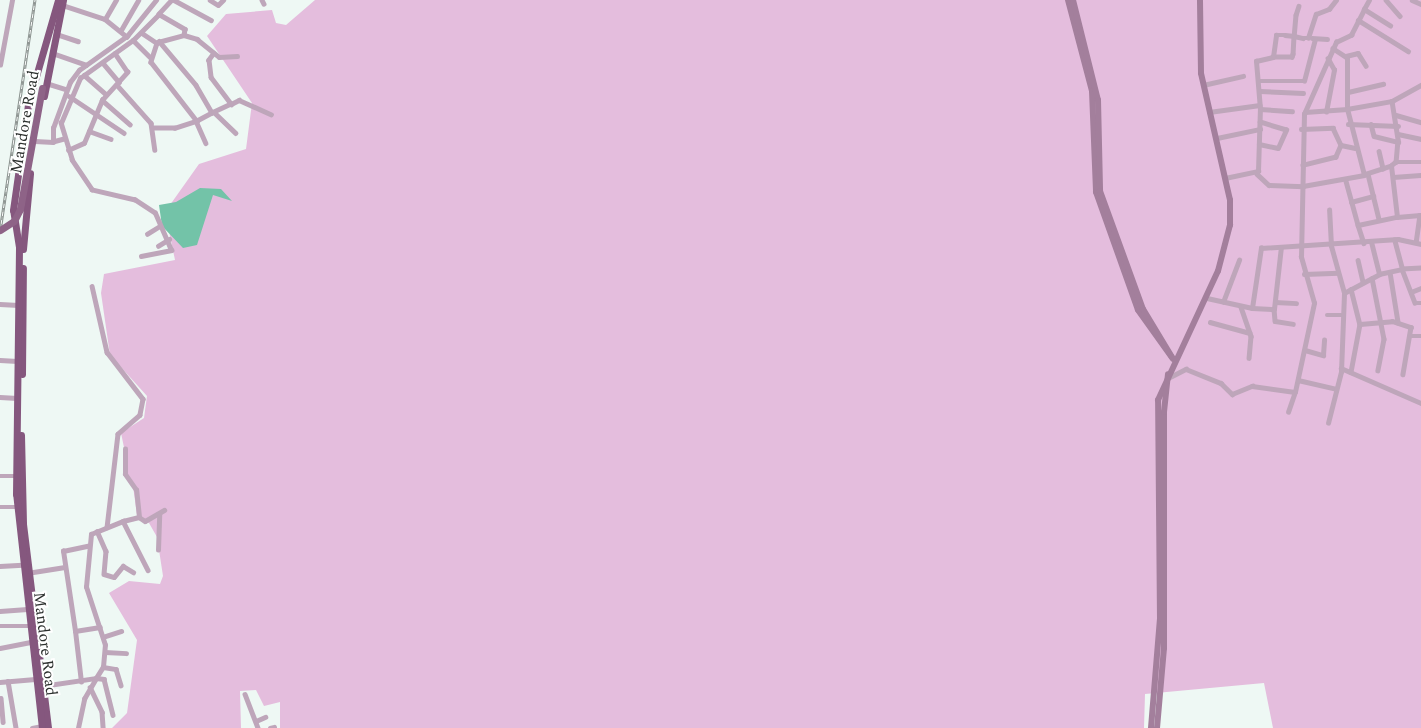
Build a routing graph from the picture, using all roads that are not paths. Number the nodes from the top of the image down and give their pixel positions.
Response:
1 (12, 0) edge
2 (116, 0) edge
3 (138, 0) edge
4 (155, 0) edge
5 (173, 0) edge
6 (210, 0) edge
7 (223, 0) edge
8 (1068, 0) edge
9 (1072, 0) edge
10 (1200, 0) edge
11 (1336, 0) edge
12 (1369, 0) edge
13 (1386, 0) edge
14 (1412, 0) edge
15 (61, 2) edge
16 (1421, 4) edge
17 (1299, 6) dead end
18 (1364, 10) junction
19 (159, 14) junction
20 (1400, 16) dead end
21 (106, 19) junction
22 (211, 20) dead end
23 (1358, 20) junction
24 (1390, 25) dead end
25 (121, 30) junction
26 (142, 33) junction
27 (56, 34) junction
28 (184, 35) junction
29 (127, 36) junction
30 (1294, 36) junction
31 (1308, 38) junction
32 (1315, 39) junction
33 (1327, 39) dead end
34 (78, 41) dead end
35 (133, 41) junction
36 (158, 42) junction
37 (1333, 49) junction
38 (1408, 50) dead end
39 (214, 52) junction
40 (51, 53) junction
41 (115, 54) junction
42 (238, 56) dead end
43 (1273, 56) junction
44 (1346, 56) junction
45 (150, 57) junction
46 (1328, 59) junction
47 (103, 63) junction
48 (0, 65) edge
49 (86, 65) junction
50 (1366, 66) dead end
51 (84, 76) junction
52 (1243, 76) dead end
53 (1259, 82) junction
54 (118, 83) junction
55 (1383, 84) dead end
56 (42, 85) junction
57 (1203, 85) junction
58 (1421, 85) edge
59 (66, 89) junction
60 (1260, 91) junction
61 (1348, 92) junction
62 (1303, 93) dead end
63 (106, 94) junction
64 (69, 96) junction
65 (102, 100) junction
66 (1392, 101) junction
67 (231, 104) junction
68 (1260, 107) junction
69 (1348, 109) junction
70 (96, 111) junction
71 (1292, 111) dead end
72 (1209, 112) junction
73 (1305, 112) junction
74 (1326, 112) junction
75 (213, 113) junction
76 (271, 114) dead end
77 (1396, 115) junction
78 (196, 121) junction
79 (1260, 122) junction
80 (1421, 122) edge
81 (130, 124) dead end
82 (1348, 124) junction
83 (1371, 124) junction
84 (1398, 126) junction
85 (153, 128) junction
86 (1260, 129) junction
87 (1301, 129) junction
88 (89, 131) junction
89 (124, 133) dead end
90 (236, 133) dead end
91 (1398, 134) junction
92 (1217, 138) junction
93 (111, 139) dead end
94 (1421, 139) edge
95 (64, 140) junction
96 (35, 141) junction
97 (53, 142) junction
98 (1398, 142) junction
99 (206, 143) dead end
100 (1259, 144) junction
101 (1341, 145) junction
102 (1355, 148) junction
103 (68, 150) junction
104 (154, 150) dead end
105 (1379, 152) dead end
106 (1396, 162) junction
107 (1421, 162) edge
108 (1303, 165) junction
109 (1391, 166) junction
110 (1383, 169) junction
111 (1257, 174) junction
112 (1366, 175) junction
113 (1421, 175) edge
114 (1393, 177) junction
115 (1225, 178) junction
116 (1346, 181) junction
117 (1303, 186) junction
118 (1373, 196) junction
119 (1351, 202) junction
120 (1329, 210) dead end
121 (1420, 215) edge
122 (1397, 217) junction
123 (1379, 219) junction
124 (0, 225) edge
125 (1358, 225) junction
126 (160, 226) junction
127 (0, 230) edge
128 (147, 234) dead end
129 (169, 239) junction
130 (1394, 240) junction
131 (1371, 242) junction
132 (1364, 243) junction
133 (1418, 243) edge
134 (158, 246) dead end
135 (1331, 246) junction
136 (1280, 247) junction
137 (1301, 247) junction
138 (141, 256) dead end
139 (1239, 260) dead end
140 (1358, 260) dead end
141 (1421, 268) edge
142 (1402, 269) junction
143 (1390, 272) junction
144 (1338, 273) junction
145 (1304, 274) junction
146 (1379, 274) junction
147 (1372, 278) junction
148 (1363, 282) junction
149 (92, 286) dead end
150 (1421, 288) edge
151 (1351, 289) junction
152 (1411, 292) junction
153 (1344, 293) junction
154 (1207, 298) junction
155 (1223, 302) junction
156 (1275, 302) junction
157 (1296, 303) dead end
158 (1421, 303) edge
159 (0, 304) edge
160 (18, 306) junction
161 (1241, 307) junction
162 (1252, 308) junction
163 (1274, 309) junction
164 (1327, 315) dead end
165 (1343, 315) junction
166 (1383, 321) junction
167 (1210, 322) dead end
168 (1398, 322) junction
169 (1293, 324) dead end
170 (1360, 324) junction
171 (1250, 333) junction
172 (1411, 336) junction
173 (1421, 336) edge
174 (1324, 340) dead end
175 (1305, 350) junction
176 (1249, 358) dead end
177 (1173, 359) junction
178 (0, 360) edge
179 (17, 361) junction
180 (1341, 368) junction
181 (1378, 370) dead end
182 (1351, 372) junction
183 (1168, 374) junction
184 (1403, 374) dead end
185 (1298, 380) junction
186 (1336, 389) junction
187 (1295, 392) junction
188 (0, 397) edge
189 (17, 398) junction
190 (1421, 403) edge
191 (1288, 412) dead end
192 (1328, 423) dead end
193 (125, 449) dead end
194 (0, 476) edge
195 (16, 476) junction
196 (0, 507) edge
197 (17, 507) junction
198 (164, 510) dead end
199 (159, 514) junction
200 (138, 517) junction
201 (123, 521) junction
202 (107, 527) junction
203 (97, 532) junction
204 (87, 546) junction
205 (158, 550) dead end
206 (22, 565) junction
207 (0, 566) edge
208 (65, 567) junction
209 (148, 570) dead end
210 (133, 572) dead end
211 (25, 573) junction
212 (27, 610) junction
213 (0, 611) edge
214 (0, 626) edge
215 (30, 626) junction
216 (100, 627) junction
217 (75, 631) junction
218 (121, 631) dead end
219 (103, 637) junction
220 (31, 642) junction
221 (0, 648) edge
222 (106, 652) junction
223 (126, 653) dead end
224 (103, 667) junction
225 (96, 678) junction
226 (35, 679) junction
227 (8, 681) junction
228 (0, 682) edge
229 (81, 682) junction
230 (121, 685) dead end
231 (42, 686) junction
232 (90, 687) junction
233 (245, 694) dead end
234 (11, 696) junction
235 (0, 698) edge
236 (113, 715) dead end
237 (265, 717) dead end
238 (14, 721) junction
239 (256, 721) junction
240 (2, 723) edge
241 (44, 727) edge
242 (16, 728) edge
243 (32, 728) edge
244 (78, 728) edge
245 (104, 728) edge
246 (258, 728) edge
247 (1151, 728) edge
248 (1157, 728) edge

1 - 48 street
2 - 21 street
3 - 25 street
4 - 29 street
5 - 19 street
5 - 22 street
6 - 7 street
8 - 177 main road
9 - 177 main road
10 - 57 main road
11 - 31 street
12 - 18 street
13 - 20 street
14 - 16 street
15 - 21 street
15 - 27 highway, Mandore Road
15 - 160 highway, Mandore Road
17 - 30 street
18 - 23 street
18 - 24 street
19 - 26 street
19 - 28 street
21 - 25 street
23 - 37 street
23 - 38 street
25 - 29 street
26 - 35 street
26 - 36 street
27 - 34 street
27 - 40 highway, Mandore Road
28 - 36 street
28 - 39 street
29 - 35 street
29 - 49 street
30 - 31 street
30 - 43 street
30 - 43 street
31 - 32 street
32 - 33 street
32 - 53 street
35 - 41 street
35 - 45 street
36 - 45 street
36 - 75 street
37 - 44 street
37 - 46 street
39 - 42 street
39 - 67 street
40 - 49 street
40 - 56 highway, Mandore Road
41 - 47 street
41 - 54 street
43 - 53 street
44 - 50 street
44 - 61 street
45 - 78 street
46 - 73 street
46 - 74 street
47 - 51 street
47 - 54 street
49 - 59 street
51 - 63 street
51 - 64 street
52 - 57 street
53 - 60 street
54 - 63 street
54 - 85 street
55 - 61 street
56 - 59 street
56 - 96 highway, Mandore Road
56 - 124 main road
56 - 127 main road, bridge
57 - 72 main road
58 - 66 street
59 - 97 street
60 - 62 street
60 - 68 street
61 - 69 street
63 - 65 street
64 - 70 street
64 - 95 street
65 - 70 street
65 - 81 street
66 - 69 street
66 - 77 street
67 - 75 street
67 - 76 street
68 - 71 street
68 - 72 street
68 - 79 street
69 - 74 street
69 - 82 street
70 - 88 street
70 - 89 street
72 - 92 main road
73 - 74 street
73 - 87 street
75 - 78 street
75 - 90 street
77 - 80 street
77 - 84 street
78 - 85 street
78 - 99 street
79 - 86 street
79 - 100 street
82 - 83 street
82 - 102 street
83 - 84 street
83 - 98 street
84 - 91 street
85 - 104 street
86 - 92 street
86 - 100 street
87 - 101 street
87 - 108 street
88 - 93 street
88 - 103 street
91 - 94 street
91 - 98 street
92 - 115 main road
95 - 97 street
95 - 103 street
96 - 97 street
96 - 211 highway, Mandore Road
98 - 106 street
100 - 111 street
101 - 102 street
101 - 108 street
102 - 112 street
103 - 126 street
105 - 110 street
106 - 107 street
106 - 109 street
108 - 117 street
109 - 110 street
109 - 114 street
110 - 112 street
111 - 115 street
111 - 117 street
112 - 116 street
112 - 118 street
113 - 114 street
114 - 122 street
115 - 154 main road
116 - 117 street
116 - 119 street
117 - 137 street
118 - 119 street
118 - 123 street
119 - 125 street
120 - 135 street
121 - 122 street
121 - 133 street
122 - 123 street
123 - 125 street
125 - 132 street
126 - 128 street
126 - 129 street
129 - 134 street
129 - 138 street
130 - 131 street
130 - 133 street
130 - 142 street
131 - 132 street
131 - 146 street
132 - 135 street
135 - 137 street
135 - 144 street
136 - 137 street
136 - 156 street
136 - 162 street
137 - 145 street
139 - 155 street
140 - 148 street
141 - 142 street
142 - 143 street
142 - 152 street
143 - 146 street
143 - 168 street
144 - 145 street
144 - 153 street
145 - 175 street
146 - 147 street
147 - 148 street
147 - 166 street
148 - 151 street
149 - 202 street
150 - 152 street
151 - 153 street
151 - 170 street
152 - 158 street
153 - 165 street
154 - 155 street
154 - 177 main road
155 - 161 street
156 - 157 street
156 - 163 street
159 - 160 street
160 - 179 highway, Mandore Road
161 - 162 street
161 - 171 street
162 - 163 street
163 - 169 street
164 - 165 street
165 - 180 street
166 - 168 street
166 - 170 street
166 - 181 street
167 - 171 street
168 - 172 street
170 - 182 street
171 - 176 street
172 - 173 street
172 - 184 street
174 - 175 street
175 - 185 street
177 - 183 main road
178 - 179 street
179 - 189 highway, Mandore Road
180 - 182 street
180 - 186 street
182 - 190 street
183 - 187 street
183 - 247 main road
183 - 248 main road
185 - 186 street
185 - 187 street
186 - 192 street
187 - 191 street
188 - 189 street
189 - 195 highway, Mandore Road
193 - 200 street
194 - 195 street
195 - 197 highway, Mandore Road
196 - 197 street
197 - 206 highway, Mandore Road
198 - 199 street
199 - 200 street
199 - 205 street
200 - 201 street
201 - 202 street
201 - 209 street
202 - 203 street
203 - 204 street
203 - 210 street
204 - 208 street
204 - 216 street
206 - 207 street
206 - 211 highway, Mandore Road
208 - 211 street
208 - 217 street
211 - 212 highway, Mandore Road
211 - 231 highway, Mandore Road
212 - 213 street
212 - 215 highway, Mandore Road
214 - 215 street
215 - 220 highway, Mandore Road
216 - 217 street
216 - 219 street
217 - 229 street
218 - 219 street
219 - 222 street
220 - 221 street
220 - 226 highway, Mandore Road
222 - 223 street
222 - 224 street
224 - 225 street
224 - 230 street
225 - 229 street
225 - 232 street
225 - 236 street
226 - 227 street
226 - 241 highway, Mandore Road
227 - 228 street
227 - 234 street
229 - 231 street
231 - 241 highway, Mandore Road
232 - 244 street
232 - 245 street
233 - 239 street
234 - 235 street
234 - 238 street
235 - 240 street
237 - 239 street
238 - 240 street
238 - 242 street
239 - 246 street
241 - 243 street

